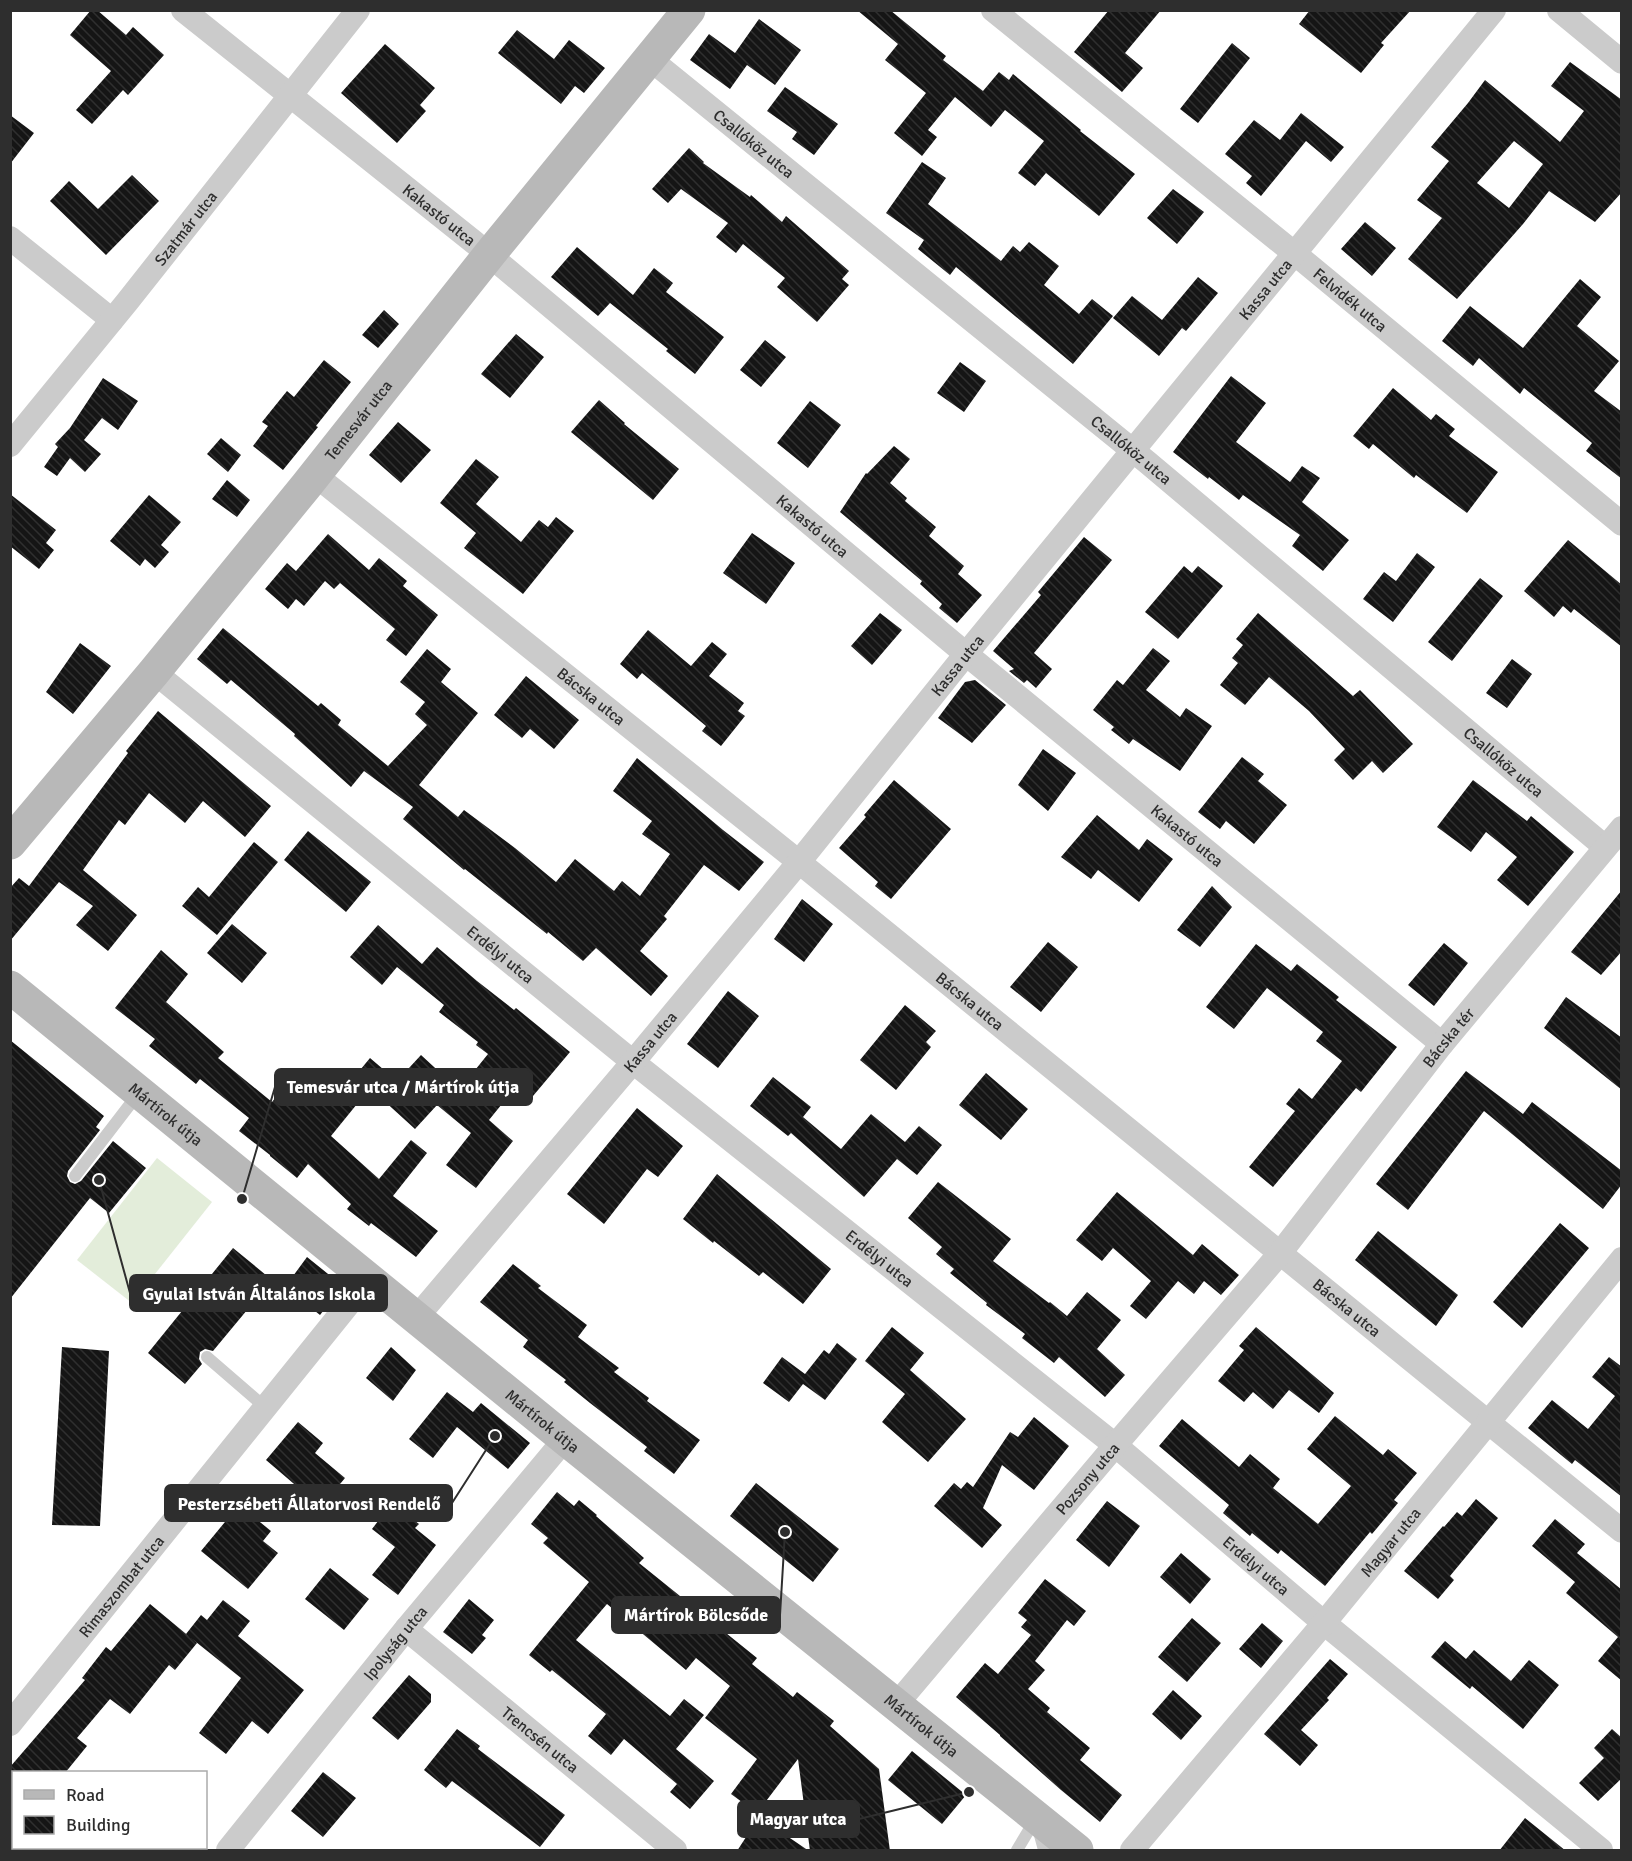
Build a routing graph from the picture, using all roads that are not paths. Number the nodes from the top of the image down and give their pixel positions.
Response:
1 (183, 10) edge
2 (358, 10) edge
3 (689, 10) edge
4 (993, 10) edge
5 (1494, 10) edge
6 (1559, 10) edge
7 (650, 59) junction
8 (1622, 62) edge
9 (291, 95) junction
10 (10, 238) edge
11 (1294, 253) junction
12 (489, 255) junction
13 (112, 320) junction
14 (10, 445) edge
15 (1133, 450) junction
16 (315, 475) junction
17 (1622, 524) edge
18 (966, 654) junction
19 (154, 672) junction
20 (1622, 828) edge
21 (14, 835) edge
22 (1605, 847) junction
23 (799, 862) junction
24 (10, 987) edge
25 (1442, 1044) junction
26 (633, 1062) junction
27 (140, 1092) junction
28 (75, 1176) dead end
29 (1281, 1252) junction
30 (1622, 1259) edge
31 (368, 1280) junction
32 (416, 1318) junction
33 (207, 1358) dead end
34 (266, 1408) junction
35 (1489, 1422) junction
36 (565, 1439) junction
37 (1115, 1444) junction
38 (1622, 1531) edge
39 (1324, 1623) junction
40 (406, 1629) junction
41 (895, 1706) junction
42 (10, 1725) edge
43 (1036, 1819) junction
44 (228, 1851) edge
45 (675, 1851) edge
46 (1017, 1851) edge
47 (1044, 1851) edge
48 (1077, 1851) edge
49 (1132, 1851) edge
50 (1601, 1851) edge

1 - 9 street, Kakastó utca
2 - 9 street, Szatmár utca
3 - 7 street, Temesvár utca
4 - 11 street, Felvidék utca
5 - 11 street, Kassa utca
6 - 8 street
7 - 12 street, Temesvár utca
7 - 15 street, Csallóköz utca
9 - 12 street, Kakastó utca
9 - 13 street, Szatmár utca
10 - 13 street
11 - 15 street, Kassa utca
11 - 17 street, Felvidék utca
12 - 16 street, Temesvár utca
12 - 18 street, Kakastó utca
13 - 14 street, Szatmár utca
15 - 18 street, Kassa utca
15 - 22 street, Csallóköz utca
16 - 19 street, Temesvár utca
16 - 23 street, Bácska utca
18 - 23 street, Kassa utca
18 - 25 street, Kakastó utca
19 - 21 street, Temesvár utca
19 - 26 street, Erdélyi utca
20 - 22 street, Bácska tér
22 - 25 street, Bácska tér
23 - 26 street, Kassa utca
23 - 29 street, Bácska utca
24 - 27 street, Mártírok útja
25 - 29 street, Bácska tér
26 - 32 street, Kassa utca
26 - 37 street, Erdélyi utca
27 - 28 lane
27 - 31 street, Mártírok útja
29 - 35 street, Bácska utca
29 - 37 street, Pozsony utca
30 - 35 street, Magyar utca
31 - 32 street, Mártírok útja
31 - 34 street, Rimaszombat utca
32 - 36 street, Mártírok útja
33 - 34 lane
34 - 42 street, Rimaszombat utca
35 - 38 street, Bácska utca
35 - 39 street, Magyar utca
36 - 40 street, Ipolyság utca
36 - 41 street, Mártírok útja
37 - 39 street, Erdélyi utca
37 - 41 street, Pozsony utca
39 - 49 street, Magyar utca
39 - 50 street, Erdélyi utca
40 - 44 street, Ipolyság utca
40 - 45 street, Trencsén utca
41 - 43 street, Mártírok útja
43 - 46 lane
43 - 47 lane
43 - 48 street, Mártírok útja

